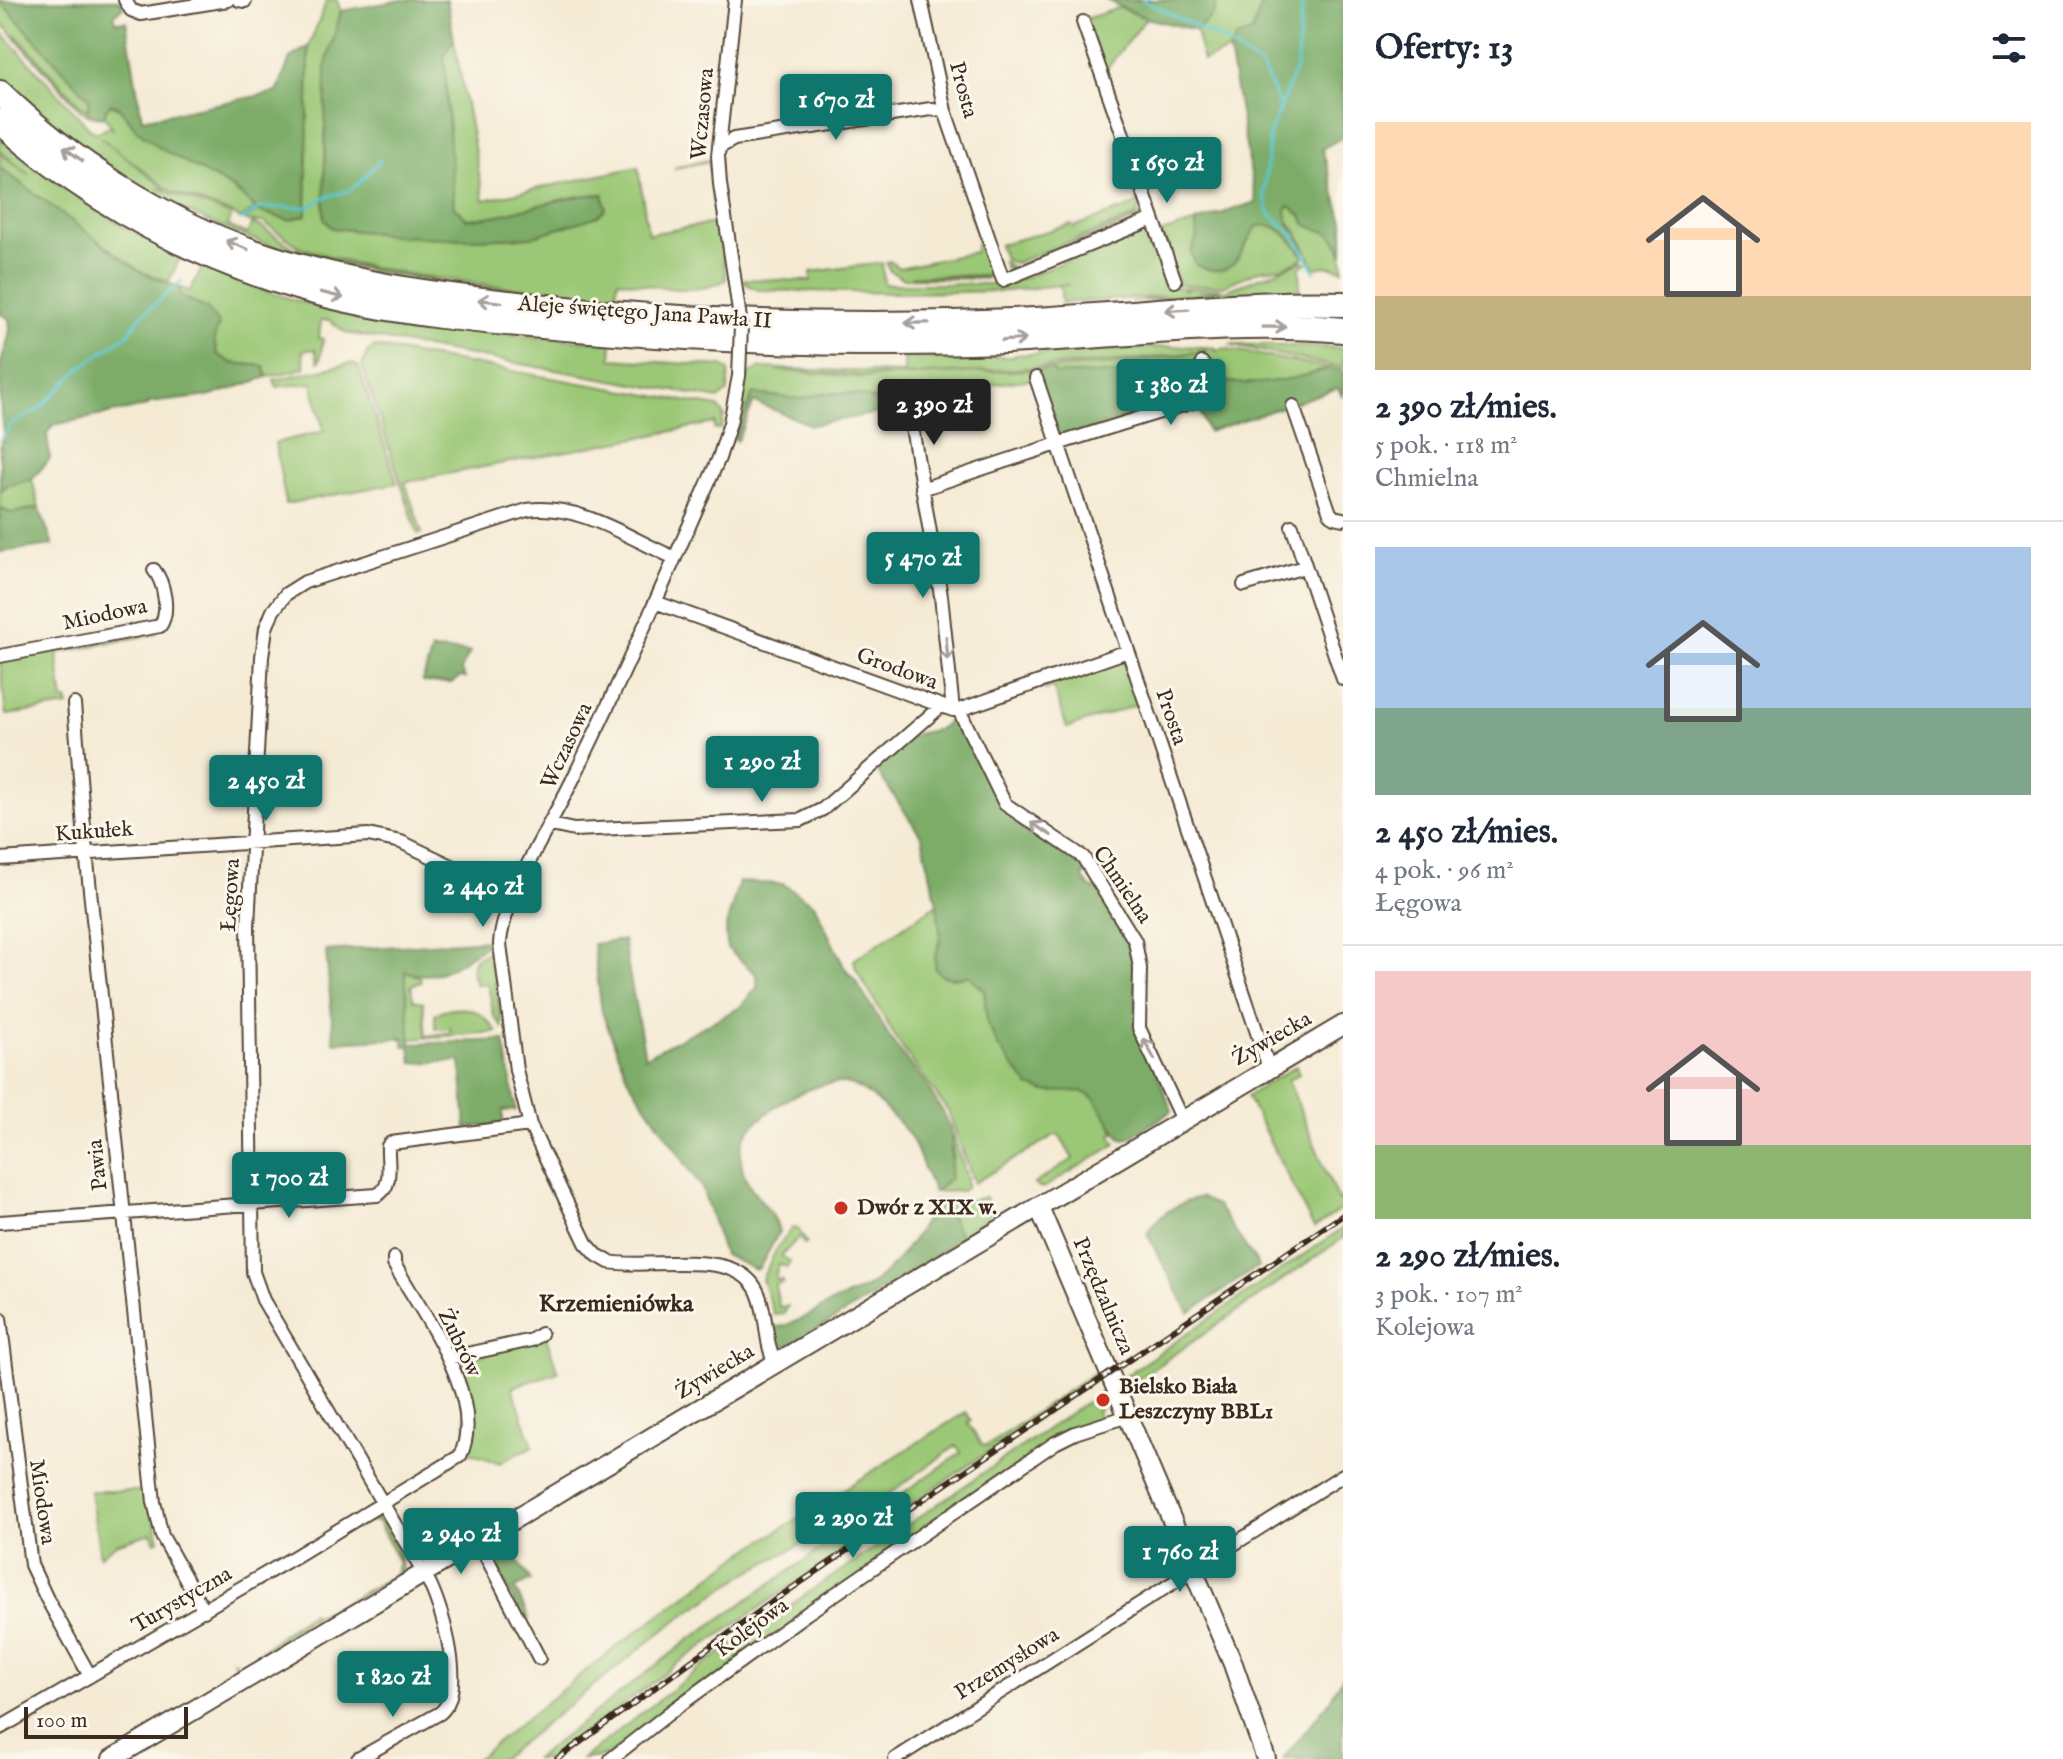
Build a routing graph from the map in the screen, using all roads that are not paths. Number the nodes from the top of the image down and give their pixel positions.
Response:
1 (125, 0) edge
2 (228, 0) edge
3 (239, 0) edge
4 (735, 0) edge
5 (921, 0) edge
6 (245, 1) edge
7 (1083, 22) dead end
8 (0, 93) edge
9 (945, 111) junction
10 (0, 121) edge
11 (720, 147) junction
12 (1153, 219) junction
13 (1175, 281) dead end
14 (1343, 304) edge
15 (1343, 330) edge
16 (1202, 363) dead end
17 (1036, 378) dead end
18 (1293, 406) dead end
19 (909, 410) dead end
20 (1058, 445) junction
21 (922, 489) junction
22 (1343, 519) edge
23 (1292, 526) dead end
24 (675, 558) junction
25 (1304, 567) junction
26 (154, 570) dead end
27 (1244, 585) dead end
28 (655, 602) junction
29 (1128, 651) junction
30 (0, 656) edge
31 (1343, 679) edge
32 (74, 704) dead end
33 (951, 708) junction
34 (551, 825) junction
35 (254, 842) junction
36 (86, 852) junction
37 (0, 859) edge
38 (513, 895) junction
39 (1343, 1025) edge
40 (1269, 1068) junction
41 (1182, 1120) junction
42 (530, 1125) junction
43 (251, 1206) junction
44 (1039, 1207) junction
45 (123, 1214) junction
46 (0, 1222) edge
47 (394, 1258) dead end
48 (0, 1318) edge
49 (541, 1334) dead end
50 (448, 1358) junction
51 (775, 1364) junction
52 (1128, 1416) junction
53 (1343, 1475) edge
54 (383, 1505) junction
55 (478, 1541) junction
56 (1193, 1569) junction
57 (423, 1574) junction
58 (204, 1611) junction
59 (539, 1658) dead end
60 (90, 1676) junction
61 (0, 1728) edge
62 (112, 1759) edge
63 (358, 1759) edge
64 (611, 1759) edge
65 (895, 1759) edge
66 (1266, 1759) edge

1 - 2 street
3 - 6 street
4 - 11 street, Wczasowa
5 - 9 street, Prosta
7 - 12 street
14 -> 8 highway, Aleje świętego Jana Pawła II
9 - 11 street
9 - 12 street, Prosta
10 -> 15 highway, Aleje świętego Jana Pawła II
11 - 24 street, Wczasowa, bridge
12 - 13 street
16 - 20 street
17 - 20 street, Prosta
18 - 22 street
19 - 21 street, Chmielna
20 - 21 street
20 - 29 street, Prosta
21 -> 33 street, Chmielna
23 - 25 street
24 - 28 street, Wczasowa
24 - 35 street, Łęgowa
25 - 27 street
25 - 31 street
26 - 30 street, Miodowa
28 - 33 street, Grodowa
28 - 34 street, Wczasowa
29 - 33 street, Grodowa
29 - 40 street, Prosta
32 - 36 street, Pawia
33 - 34 street
41 -> 33 street, Chmielna
34 - 38 street, Wczasowa
35 - 36 street, Kukułek
35 - 38 street, Kukułek
35 - 43 street, Łęgowa
36 - 37 street, Kukułek
36 - 45 street, Pawia
38 - 42 street, Wczasowa
39 - 40 main road, Żywiecka
40 - 41 main road, Żywiecka
41 - 44 main road, Żywiecka
42 - 43 street
42 - 51 street, Wczasowa
43 - 45 street
43 - 54 street, Łęgowa
44 - 51 main road, Żywiecka
44 - 52 main road, Przędzalnicza
45 - 46 street
45 - 58 street, Pawia
47 - 50 street, Żubrów
48 - 60 street, Miodowa
49 - 50 street
50 - 54 street, Żubrów
51 - 55 main road, Żywiecka
52 - 56 main road, Przędzalnicza
52 - 64 street, Kolejowa
53 - 56 street, Przemysłowa
54 - 57 street, Łęgowa
54 - 58 street, Turystyczna
55 - 57 main road, Żywiecka
55 - 59 street
56 - 65 street, Przemysłowa
56 - 66 main road, Przędzalnicza
57 - 62 main road, Żywiecka
57 - 63 street, Łęgowa
58 - 60 street, Turystyczna
60 - 61 street, Turystyczna

